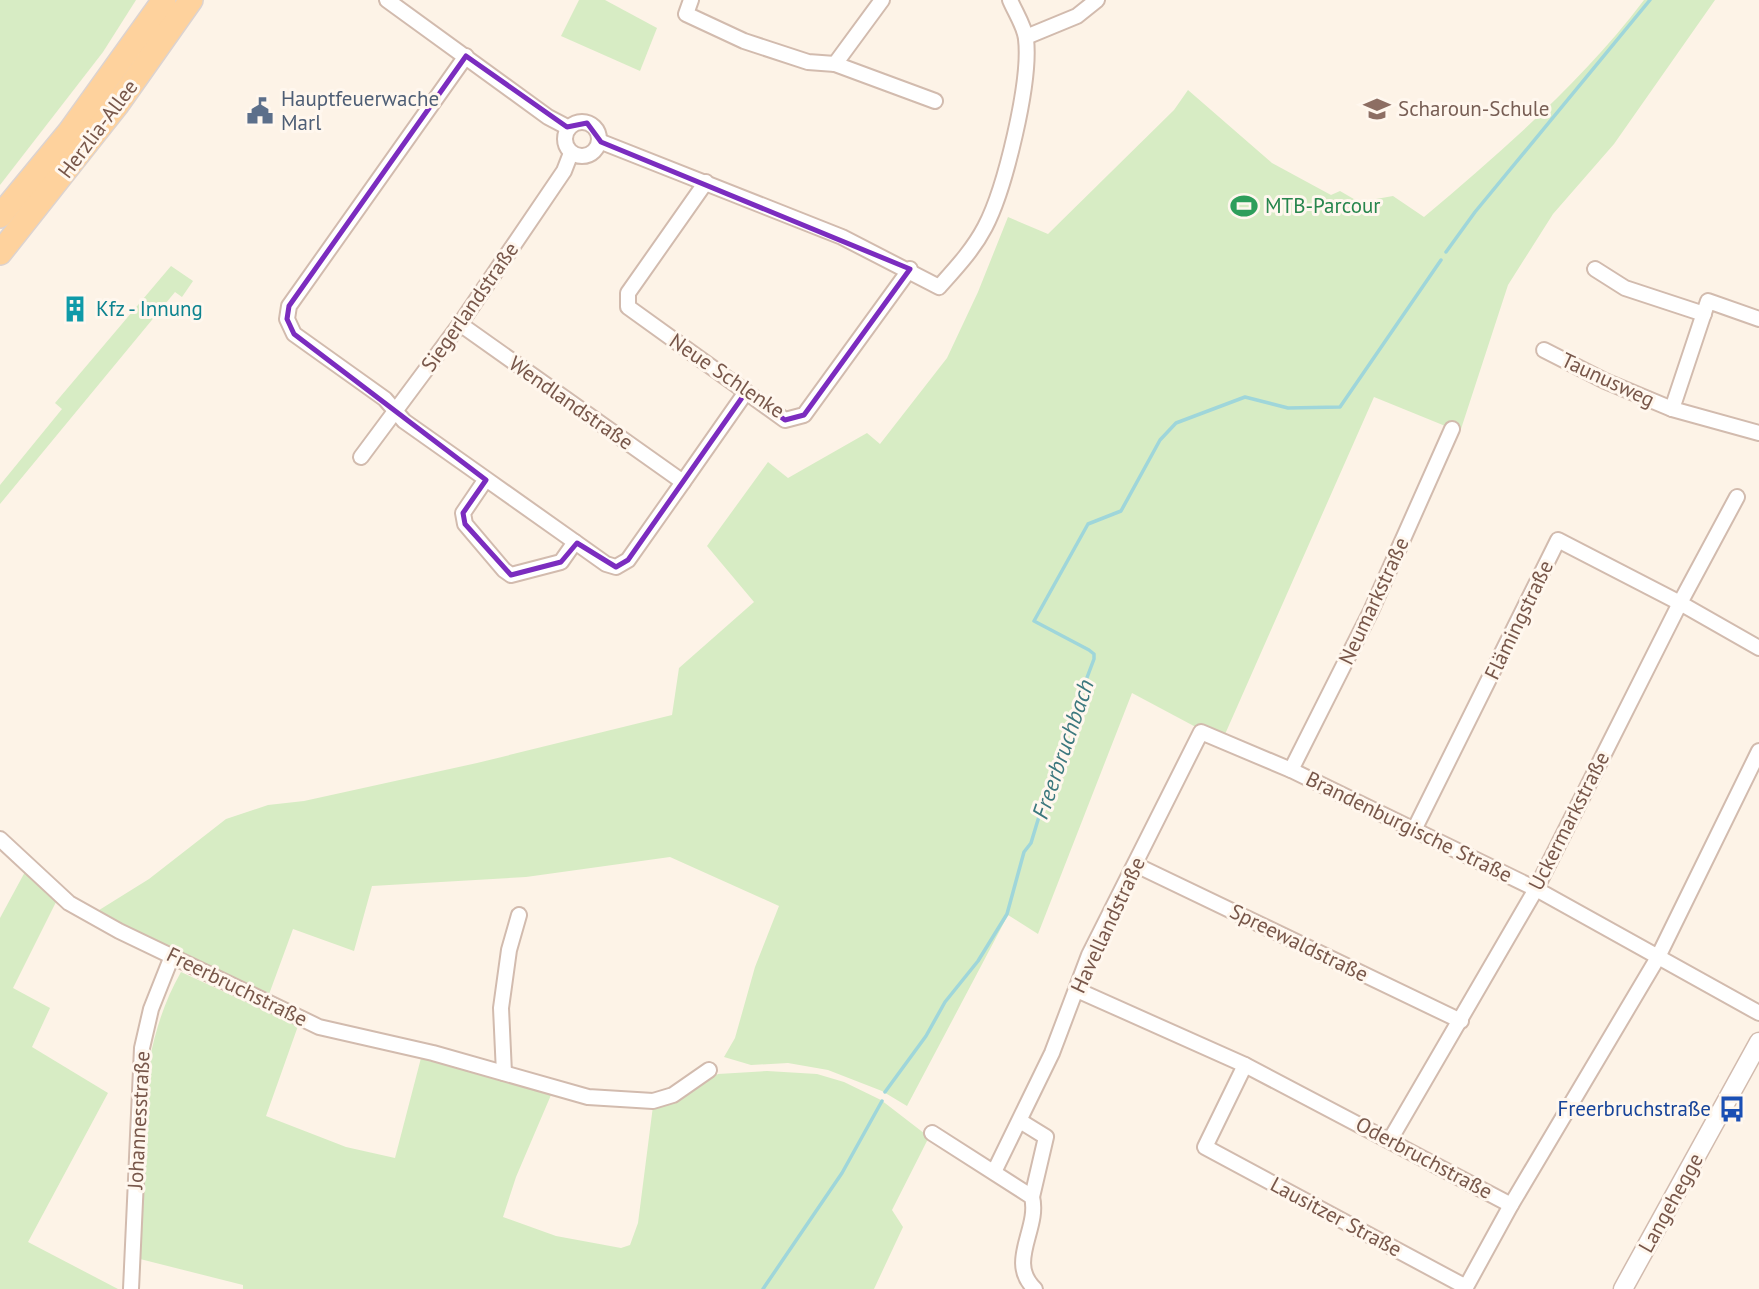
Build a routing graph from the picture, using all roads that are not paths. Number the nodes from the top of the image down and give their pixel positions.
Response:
1 (164, 0) edge
2 (191, 0) edge
3 (387, 0) edge
4 (691, 0) edge
5 (882, 0) edge
6 (1010, 0) edge
7 (1097, 0) edge
8 (1026, 37) junction
9 (466, 56) junction
10 (835, 64) junction
11 (935, 101) dead end
12 (569, 128) junction
13 (599, 141) junction
14 (571, 153) junction
15 (706, 182) junction
16 (0, 216) edge
17 (0, 253) edge
18 (1595, 269) dead end
19 (910, 270) junction
20 (1704, 314) junction
21 (1759, 319) edge
22 (460, 324) junction
23 (1544, 350) dead end
24 (746, 392) junction
25 (1672, 409) junction
26 (397, 411) junction
27 (1452, 429) dead end
28 (1759, 433) edge
29 (361, 457) dead end
30 (486, 479) junction
31 (683, 482) junction
32 (1737, 497) dead end
33 (575, 542) junction
34 (1680, 603) junction
35 (1759, 648) edge
36 (1201, 732) joint
37 (1759, 751) edge
38 (1291, 770) junction
39 (1415, 828) junction
40 (0, 839) edge
41 (1136, 864) junction
42 (1536, 889) junction
43 (519, 915) dead end
44 (172, 956) junction
45 (1657, 959) junction
46 (1077, 990) junction
47 (1759, 1013) edge
48 (1461, 1021) junction
49 (1759, 1042) edge
50 (1245, 1065) junction
51 (709, 1070) dead end
52 (505, 1073) junction
53 (1020, 1121) junction
54 (932, 1133) dead end
55 (1390, 1140) junction
56 (994, 1172) junction
57 (1032, 1197) junction
58 (1511, 1205) junction
59 (131, 1289) edge
60 (1034, 1289) edge
61 (1623, 1289) edge

1 - 16 main road, Herzlia-Allee
2 - 17 main road, Herzlia-Allee
3 - 9 street
4 - 10 street
5 - 10 street
6 - 8 street
7 - 8 street
8 - 19 street
9 - 12 street
9 - 26 street
10 - 11 street
12 - 13 street
12 - 14 street
13 - 14 street
13 - 15 street
14 - 22 street, Siegerlandstraße
15 - 19 street
15 - 24 street, Neue Schlenke
18 - 20 street
19 - 24 street, Neue Schlenke
20 - 21 street
20 - 25 street, Taunusweg
22 - 26 street, Siegerlandstraße
22 - 31 street, Wendlandstraße
23 - 25 street, Taunusweg
24 - 31 street
25 - 28 street, Taunusweg
26 - 29 street, Siegerlandstraße
26 - 30 street
27 - 38 street, Neumarkstraße
30 - 33 street
30 - 33 street
31 - 33 street
32 - 34 street, Uckermarkstraße
34 - 35 street, Flämingstraße
34 - 39 street, Flämingstraße
34 - 42 street, Uckermarkstraße
36 - 38 street, Brandenburgische Straße
36 - 41 street, Havellandstraße
37 - 45 street
38 - 39 street, Brandenburgische Straße
39 - 42 street, Brandenburgische Straße
40 - 44 street, Freerbruchstraße
41 - 46 street, Havellandstraße
41 - 48 street, Spreewaldstraße
42 - 45 street, Brandenburgische Straße
42 - 48 street, Uckermarkstraße
43 - 52 street
44 - 52 street, Freerbruchstraße
44 - 59 street, Johannesstraße
45 - 47 street, Brandenburgische Straße
45 - 58 street, Oderbruchstraße
46 - 50 street, Oderbruchstraße
46 - 53 street, Havellandstraße
48 - 55 street, Uckermarkstraße
49 - 61 street, Langehegge
50 - 55 street, Oderbruchstraße
50 - 58 street, Lausitzer Straße
51 - 52 street, Freerbruchstraße
53 - 56 street, Havellandstraße
53 - 57 street
54 - 56 street
55 - 58 street, Oderbruchstraße
56 - 57 street
57 - 60 street

